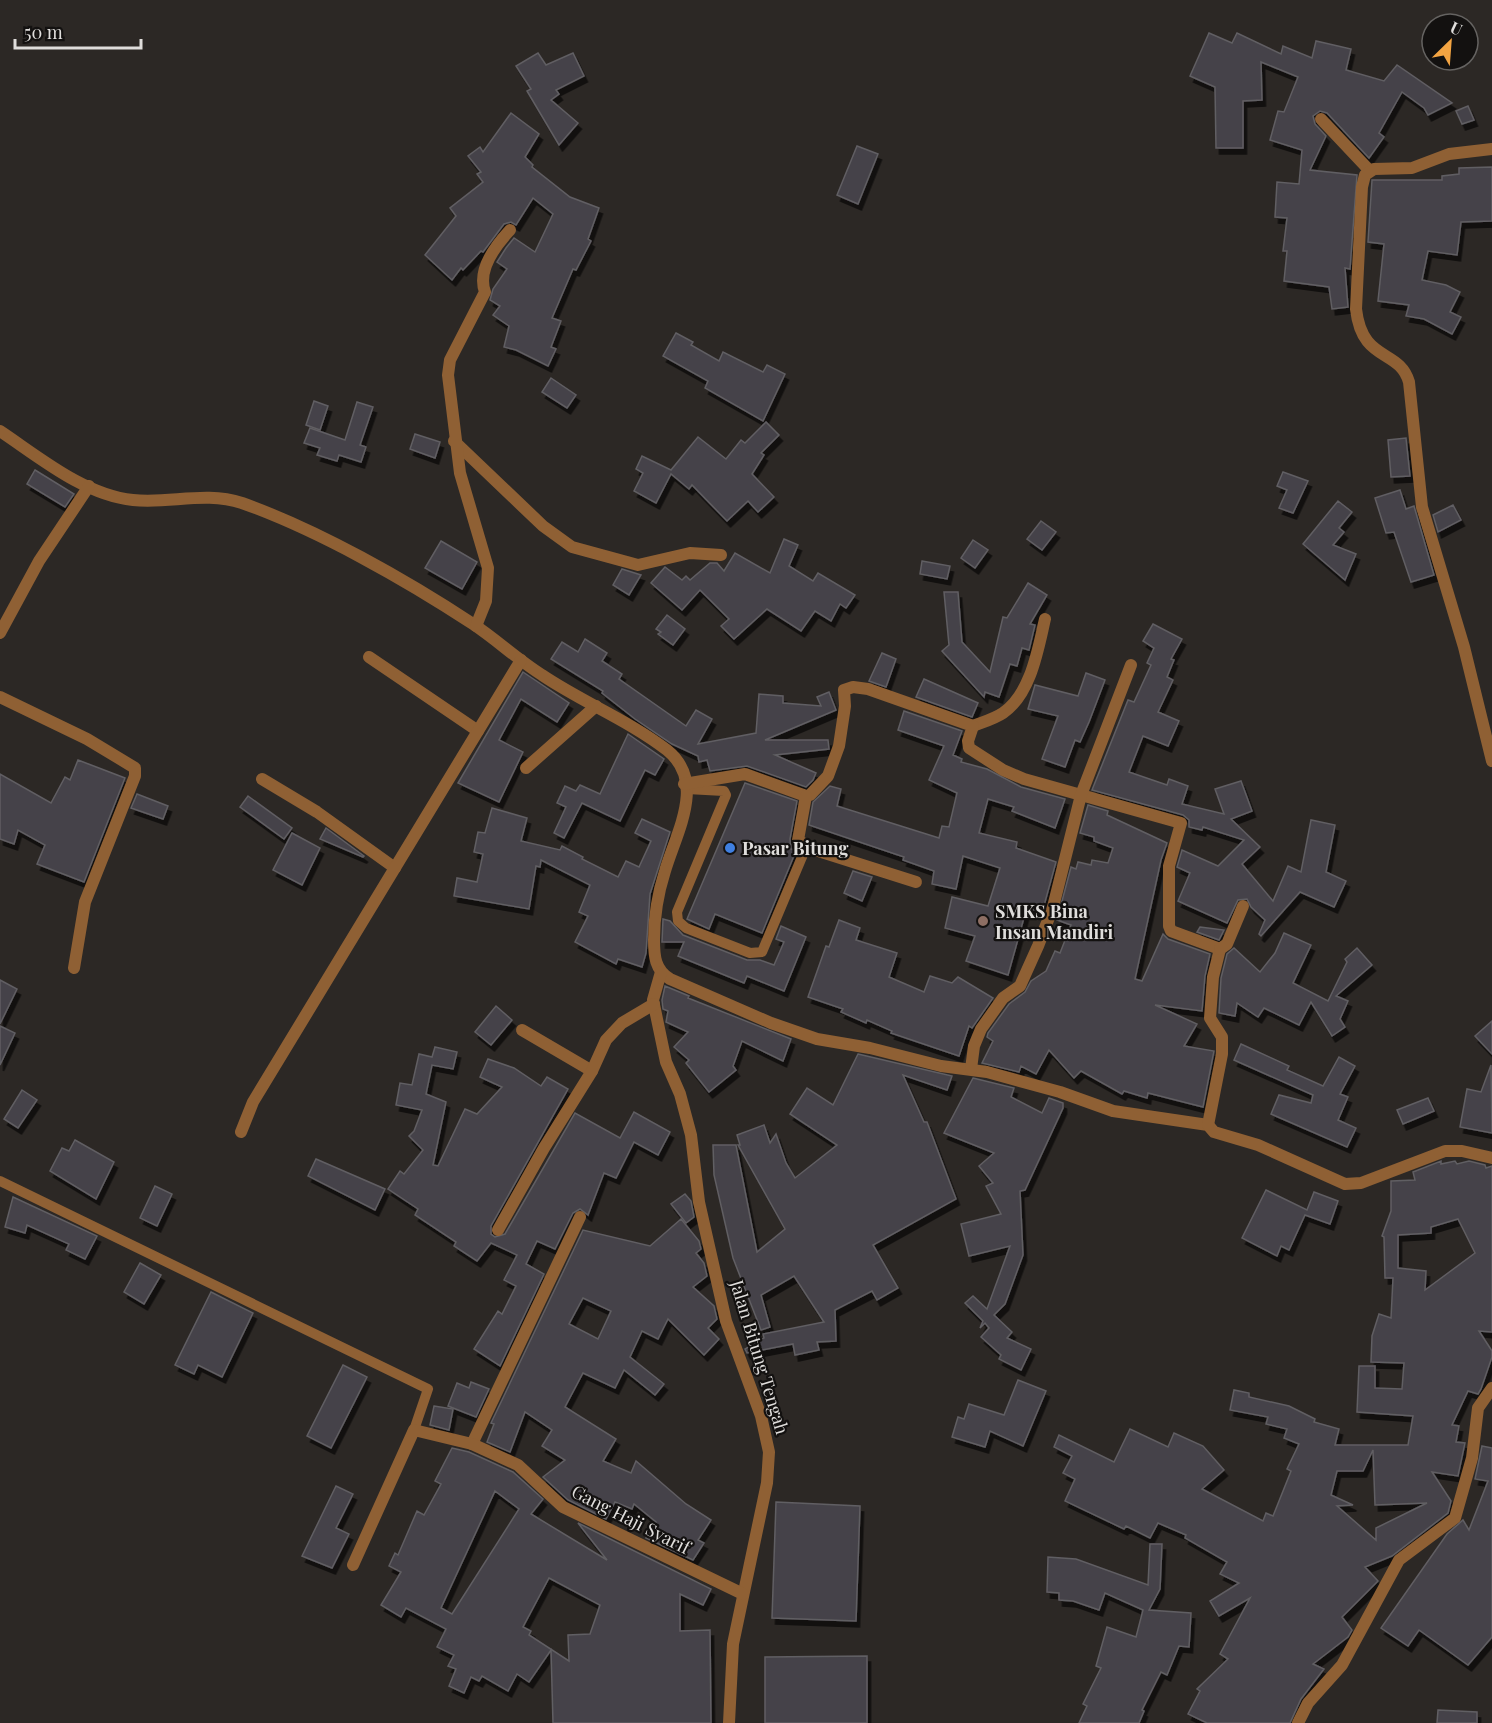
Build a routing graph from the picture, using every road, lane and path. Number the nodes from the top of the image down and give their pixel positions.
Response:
1 (1321, 119) dead end
2 (1492, 149) edge
3 (1370, 171) junction
4 (510, 230) dead end
5 (0, 431) edge
6 (454, 441) junction
7 (88, 486) junction
8 (721, 555) dead end
9 (1045, 619) dead end
10 (476, 626) junction
11 (0, 633) edge
12 (369, 657) dead end
13 (521, 660) junction
14 (1131, 665) dead end
15 (0, 697) edge
16 (596, 706) junction
17 (973, 726) junction
18 (478, 731) junction
19 (1492, 761) edge
20 (526, 768) dead end
21 (262, 779) dead end
22 (686, 787) junction
23 (1081, 795) junction
24 (806, 796) junction
25 (807, 845) junction
26 (394, 868) junction
27 (916, 882) dead end
28 (1243, 906) dead end
29 (1220, 949) junction
30 (74, 968) dead end
31 (661, 972) junction
32 (654, 1004) junction
33 (522, 1029) dead end
34 (971, 1069) junction
35 (592, 1071) junction
36 (1208, 1125) junction
37 (241, 1132) dead end
38 (1492, 1158) edge
39 (0, 1181) edge
40 (580, 1217) dead end
41 (498, 1230) dead end
42 (1492, 1388) edge
43 (414, 1430) junction
44 (472, 1444) junction
45 (353, 1565) dead end
46 (743, 1594) junction
47 (729, 1723) edge
48 (1298, 1723) edge

1 - 3 street
2 - 3 street
3 - 19 street
4 - 6 street
5 - 7 street
6 - 8 street
6 - 10 street
7 - 10 street
7 - 11 street
9 - 17 street
10 - 13 street
12 - 18 street
13 - 16 street
13 - 18 street
14 - 23 street
15 - 30 street
16 - 20 street
16 - 22 street
17 - 23 street
17 - 24 street
18 - 26 street
21 - 26 street
22 - 24 street
22 - 25 lane
22 - 31 street
23 - 29 street
23 - 34 street
24 - 25 street
25 - 27 street
26 - 37 street
28 - 29 street
29 - 36 street
31 - 32 street, Jalan Bitung Tengah
31 - 34 street
32 - 35 street
32 - 46 street, Jalan Bitung Tengah
33 - 35 street
34 - 36 street
35 - 41 street
36 - 38 street
39 - 43 lane
40 - 44 street
42 - 48 street
43 - 44 street, Gang Haji Syarif
43 - 45 street
44 - 46 street, Gang Haji Syarif
46 - 47 street, Jalan Bitung Tengah

